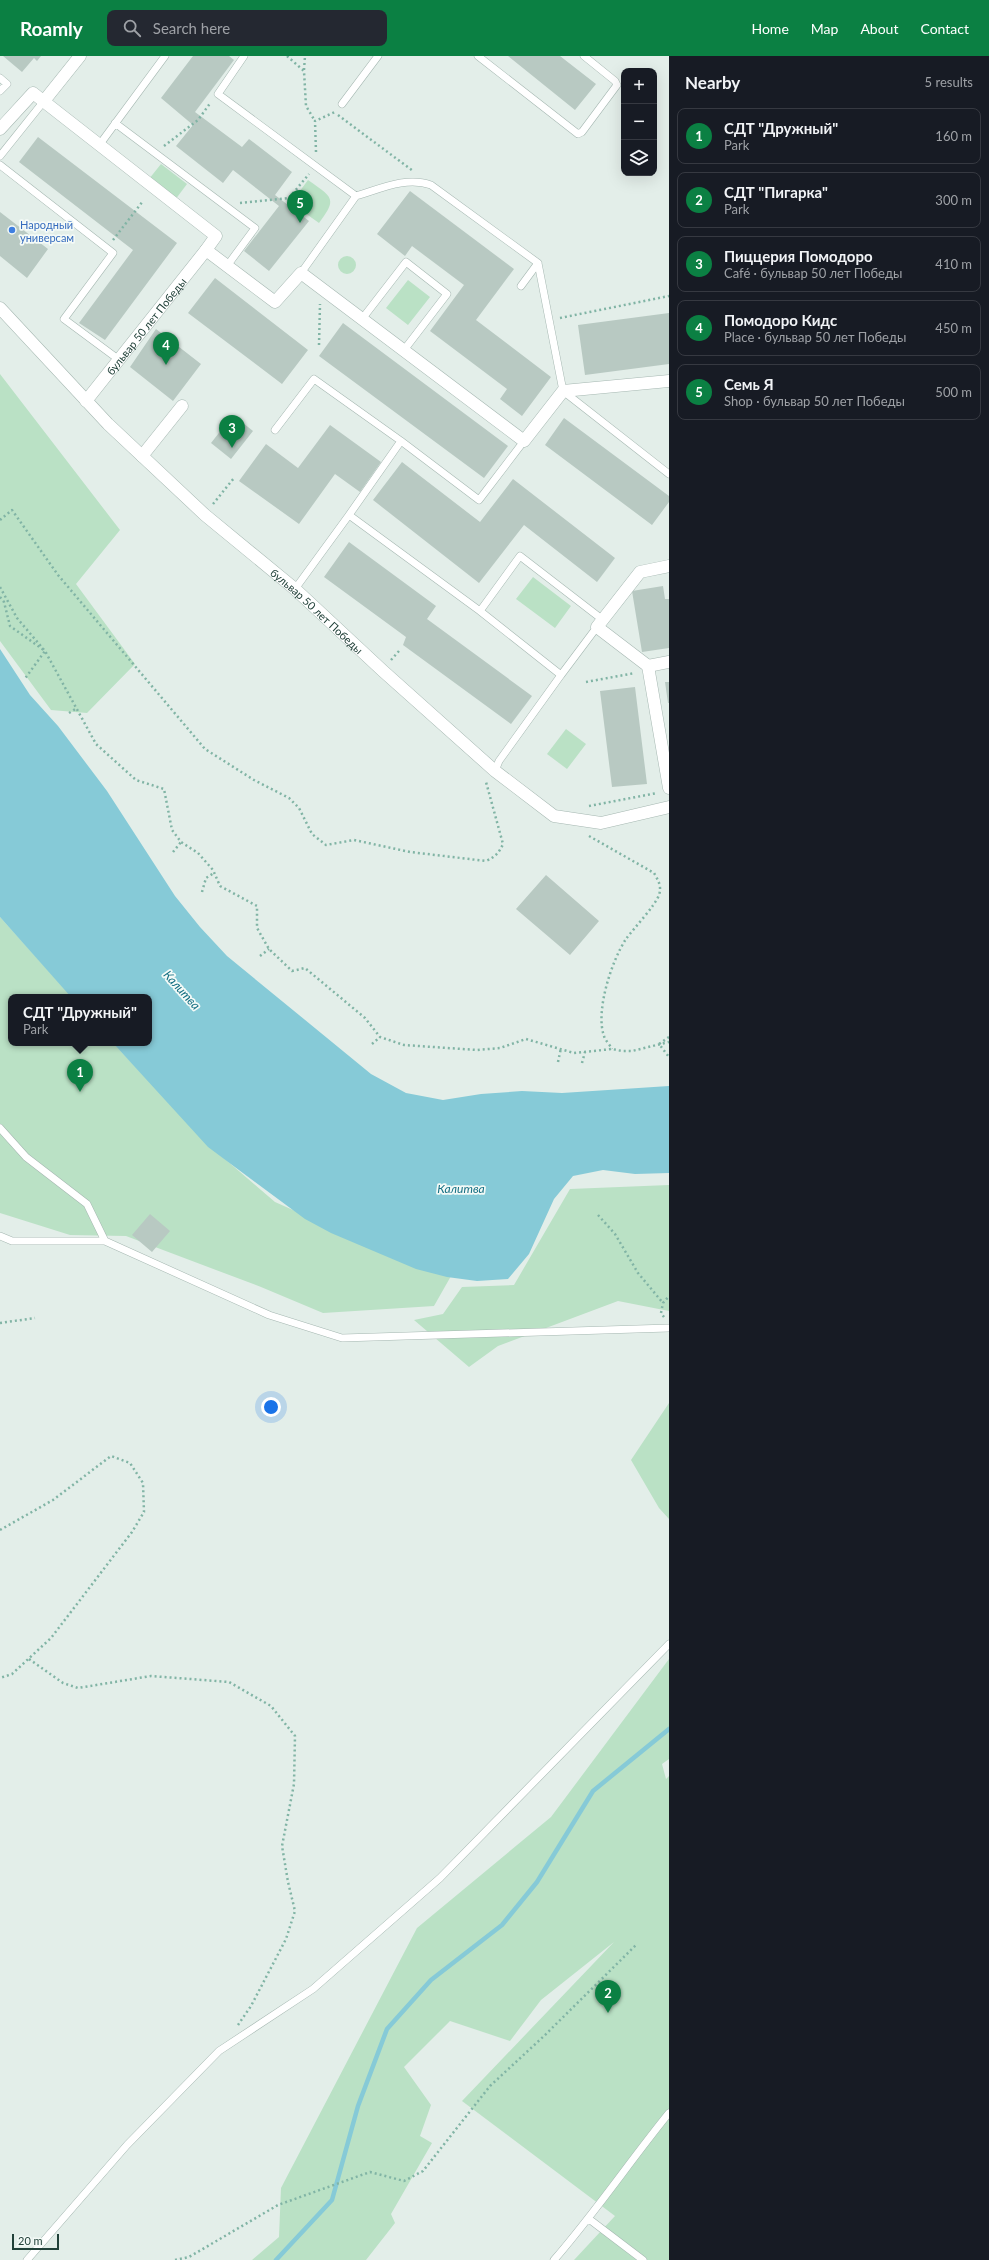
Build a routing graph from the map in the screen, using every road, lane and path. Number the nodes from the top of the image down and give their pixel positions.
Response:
1 (80, 56) edge
2 (165, 56) edge
3 (244, 56) edge
4 (287, 56) edge
5 (305, 56) edge
6 (378, 56) edge
7 (478, 56) edge
8 (584, 56) edge
9 (304, 71) junction
10 (0, 78) edge
11 (0, 91) edge
12 (218, 94) junction
13 (44, 101) junction
14 (342, 104) joint
15 (335, 112) junction
16 (315, 122) junction
17 (115, 123) junction
18 (0, 129) edge
19 (100, 144) junction
20 (155, 153) junction
21 (0, 156) edge
22 (0, 165) edge
23 (316, 166) junction
24 (431, 185) junction
25 (356, 196) junction
26 (143, 201) dead end
27 (227, 207) junction
28 (107, 248) junction
29 (206, 250) junction
30 (538, 263) junction
31 (227, 266) junction
32 (301, 273) junction
33 (521, 286) dead end
34 (321, 288) junction
35 (669, 296) edge
36 (0, 308) edge
37 (362, 319) junction
38 (550, 319) junction
39 (318, 346) dead end
40 (404, 350) junction
41 (118, 359) junction
42 (669, 381) edge
43 (563, 391) junction
44 (86, 401) junction
45 (182, 406) dead end
46 (275, 430) dead end
47 (402, 441) junction
48 (524, 441) junction
49 (142, 456) junction
50 (669, 474) edge
51 (234, 478) dead end
52 (204, 515) junction
53 (349, 515) junction
54 (0, 520) edge
55 (669, 566) edge
56 (0, 587) edge
57 (295, 589) junction
58 (3, 593) junction
59 (0, 596) edge
60 (480, 611) junction
61 (600, 624) junction
62 (46, 650) junction
63 (669, 662) edge
64 (648, 668) junction
65 (561, 675) junction
66 (24, 680) dead end
67 (586, 682) dead end
68 (77, 708) junction
69 (69, 713) dead end
70 (495, 771) junction
71 (484, 778) dead end
72 (664, 790) edge
73 (669, 807) edge
74 (581, 808) dead end
75 (587, 835) dead end
76 (181, 842) junction
77 (173, 852) dead end
78 (214, 874) junction
79 (202, 892) dead end
80 (269, 949) junction
81 (260, 956) dead end
82 (380, 1037) junction
83 (669, 1037) edge
84 (669, 1042) edge
85 (372, 1044) dead end
86 (659, 1044) junction
87 (561, 1048) junction
88 (612, 1049) junction
89 (585, 1052) junction
90 (669, 1057) edge
91 (558, 1062) dead end
92 (582, 1063) dead end
93 (0, 1128) edge
94 (598, 1214) dead end
95 (0, 1236) edge
96 (105, 1241) junction
97 (669, 1296) edge
98 (663, 1303) junction
99 (35, 1318) dead end
100 (665, 1318) dead end
101 (0, 1323) edge
102 (669, 1328) edge
103 (0, 1530) edge
104 (669, 1644) edge
105 (29, 1659) junction
106 (0, 1678) edge
107 (636, 1945) dead end
108 (237, 2025) dead end
109 (669, 2113) edge
110 (590, 2219) junction
111 (27, 2260) edge
112 (175, 2260) edge
113 (554, 2260) edge
114 (643, 2260) edge

1 - 13 street
2 - 17 lane
3 - 12 lane
4 - 9 path
5 - 9 path
6 - 14 lane
7 - 8 lane
9 - 16 path
10 - 11 lane
12 - 20 path
12 - 23 lane
13 - 18 street
13 - 19 street
13 - 21 lane
14 - 15 path
15 - 16 path
15 - 24 path
16 - 23 path
17 - 19 lane
17 - 20 lane
19 - 29 street, бульвар 50 лет Победы
20 - 27 lane
22 - 28 lane
23 - 25 lane
23 - 27 path
24 - 25 lane
24 - 30 lane
25 - 32 lane
26 - 28 path
27 - 31 lane
28 - 41 lane
29 - 31 street
29 - 41 street, бульвар 50 лет Победы
30 - 33 lane
30 - 38 lane
31 - 32 street
32 - 34 street
34 - 37 street
34 - 39 path
35 - 38 path
36 - 44 street, бульвар 50 лет Победы
37 - 40 street
37 - 40 lane
38 - 43 lane
40 - 48 street
41 - 44 street, бульвар 50 лет Победы
42 - 43 street
43 - 48 street
43 - 50 lane
44 - 49 street, бульвар 50 лет Победы
45 - 49 street
46 - 47 lane
47 - 48 lane
47 - 53 lane
49 - 52 street, бульвар 50 лет Победы
51 - 52 path
52 - 57 street, бульвар 50 лет Победы
53 - 57 lane
53 - 60 lane
54 - 71 path
55 - 61 street
56 - 58 path
57 - 70 street, бульвар 50 лет Победы
58 - 59 path
58 - 62 path
59 - 62 path
60 - 61 lane
60 - 65 lane
61 - 64 street
61 - 65 lane
62 - 66 path
62 - 68 path
63 - 64 street
64 - 67 path
64 - 72 street
65 - 70 lane
68 - 69 path
68 - 76 path
70 - 73 street, бульвар 50 лет Победы
72 - 74 path
75 - 88 path
76 - 77 path
76 - 78 path
78 - 79 path
78 - 80 path
80 - 81 path
80 - 82 path
82 - 85 path
82 - 87 path
83 - 86 path
84 - 86 path
86 - 88 path
86 - 90 path
87 - 89 path
87 - 91 path
88 - 89 path
89 - 92 path
93 - 96 lane
94 - 98 path
95 - 96 lane
96 - 102 lane
97 - 98 path
98 - 100 path
99 - 101 path
103 - 105 path
104 - 111 lane
105 - 106 path
105 - 108 path
107 - 112 path
109 - 110 lane
110 - 113 lane
110 - 114 lane

